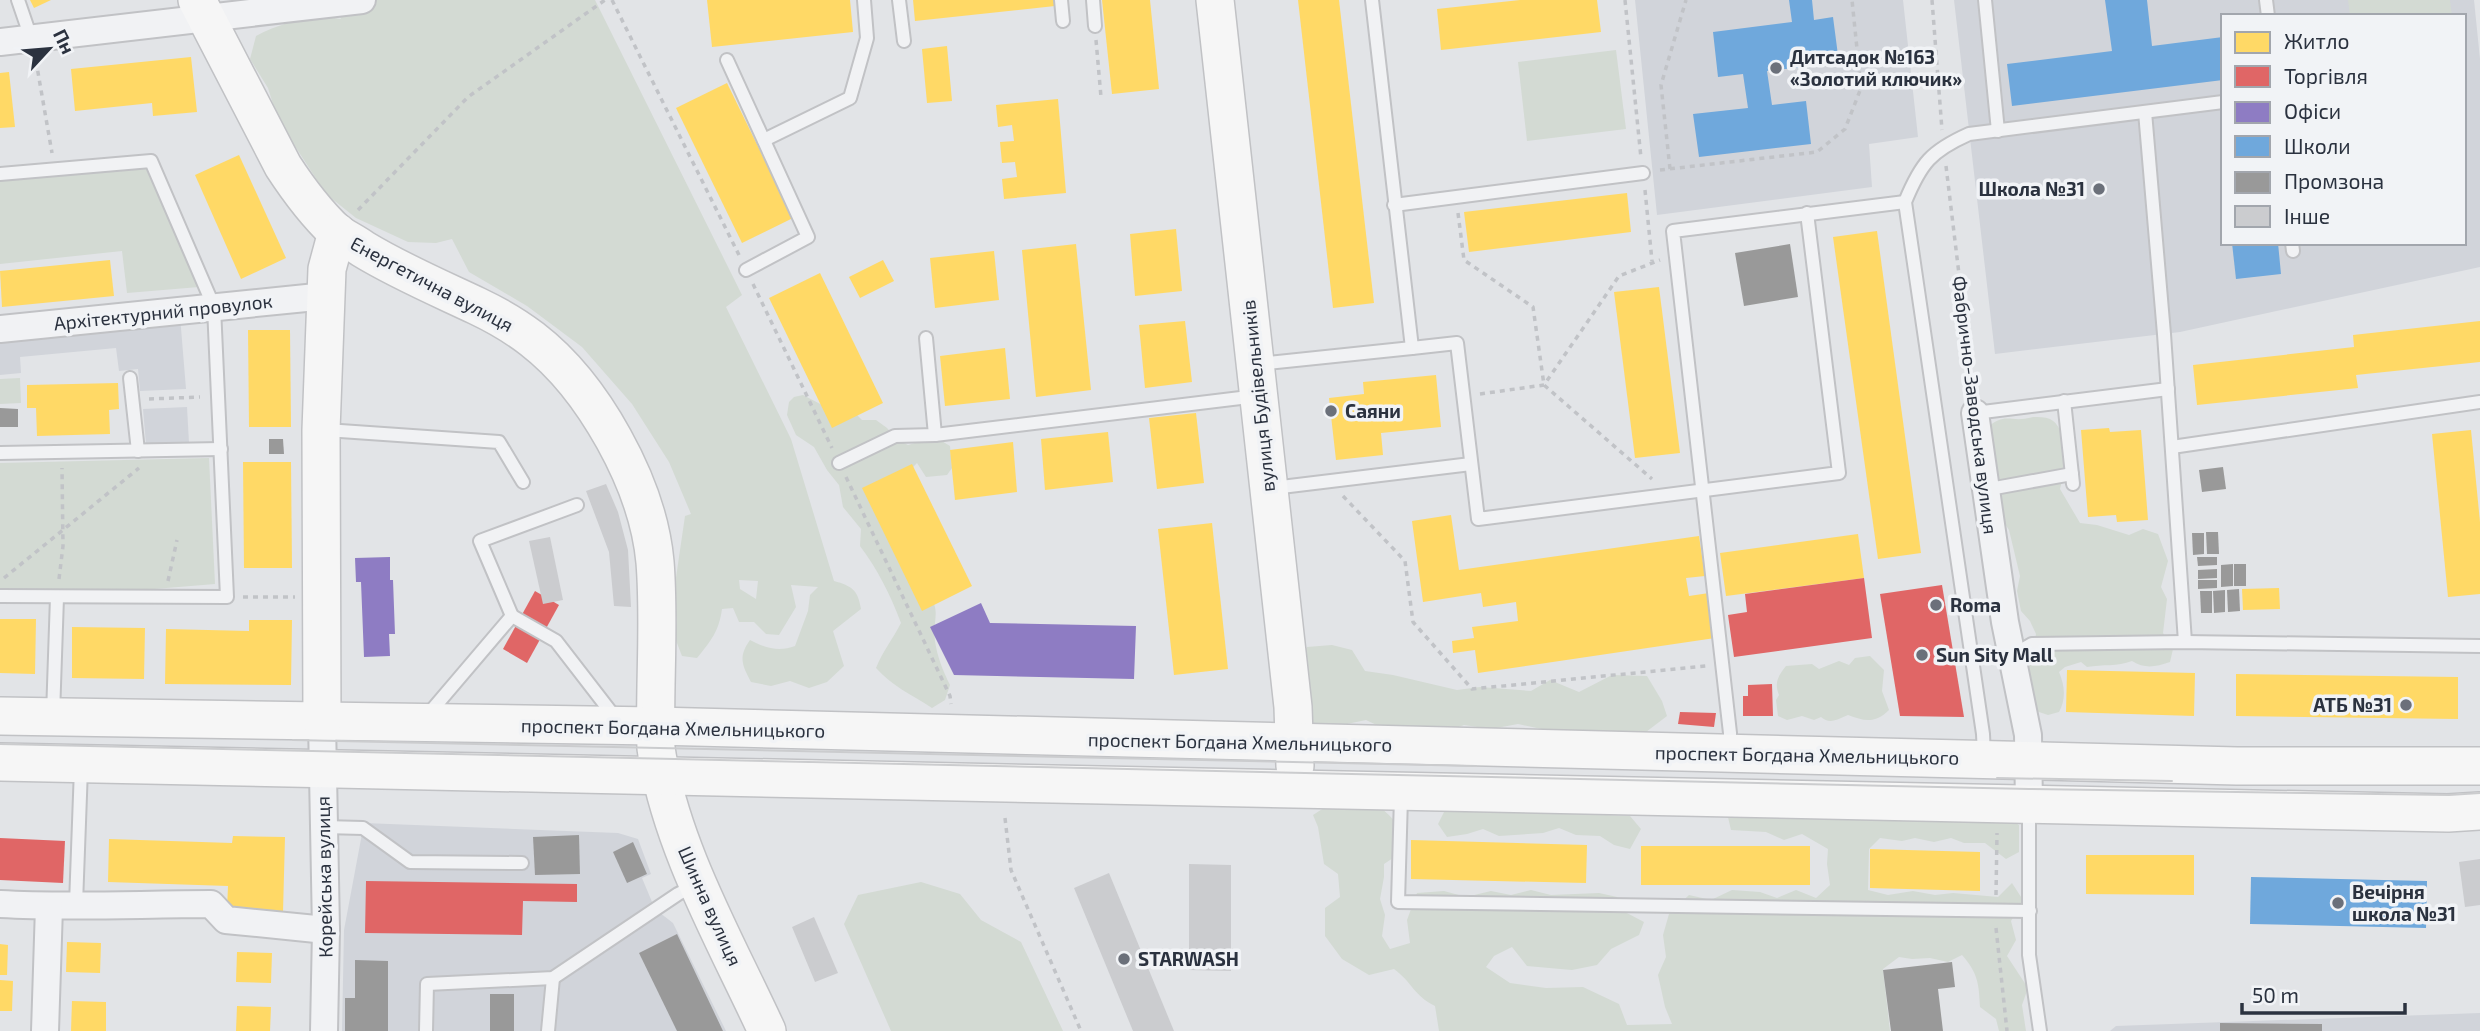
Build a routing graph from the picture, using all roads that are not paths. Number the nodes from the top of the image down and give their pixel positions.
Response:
1 (18, 0) edge
2 (362, 0) edge
3 (864, 0) edge
4 (900, 0) edge
5 (1062, 0) edge
6 (1093, 0) edge
7 (1215, 0) edge
8 (1372, 0) edge
9 (1985, 0) edge
10 (202, 9) edge
11 (1063, 20) dead end
12 (1095, 26) road end
13 (31, 38) junction
14 (904, 41) dead end
15 (0, 42) edge
16 (727, 60) dead end
17 (2221, 102) edge
18 (2145, 112) junction
19 (1998, 131) junction
20 (764, 140) junction
21 (1643, 173) road end
22 (0, 174) edge
23 (1905, 202) junction
24 (1394, 205) junction
25 (1807, 213) junction
26 (337, 232) junction
27 (746, 270) road end
28 (326, 296) junction
29 (214, 307) junction
30 (0, 328) edge
31 (926, 338) dead end
32 (1412, 348) junction
33 (130, 378) dead end
34 (1256, 380) junction
35 (2168, 388) junction
36 (2064, 401) junction
37 (2480, 402) edge
38 (1975, 413) joint
39 (321, 430) junction
40 (934, 435) junction
41 (2172, 447) junction
42 (221, 449) junction
43 (138, 451) junction
44 (0, 453) edge
45 (839, 463) road end
46 (1471, 464) junction
47 (523, 482) dead end
48 (1268, 489) junction
49 (1984, 490) junction
50 (1703, 491) junction
51 (577, 505) dead end
52 (0, 596) edge
53 (57, 597) junction
54 (512, 616) junction
55 (2185, 642) junction
56 (2480, 646) edge
57 (2015, 666) junction
58 (0, 716) edge
59 (53, 718) junction
60 (322, 722) junction
61 (420, 724) junction
62 (638, 726) junction
63 (1294, 744) junction
64 (1730, 754) junction
65 (1984, 758) junction
66 (2029, 759) junction
67 (0, 762) edge
68 (81, 764) junction
69 (2480, 766) edge
70 (323, 770) junction
71 (660, 778) junction
72 (1295, 792) junction
73 (1401, 793) junction
74 (2029, 807) junction
75 (2480, 811) edge
76 (324, 827) junction
77 (522, 863) dead end
78 (699, 884) junction
79 (0, 904) edge
80 (76, 904) junction
81 (49, 907) junction
82 (2029, 911) junction
83 (326, 930) junction
84 (553, 978) junction
85 (45, 1031) edge
86 (324, 1031) edge
87 (426, 1031) edge
88 (548, 1031) edge
89 (767, 1031) edge
90 (2040, 1031) edge

1 - 13 lane
2 - 10 street
3 - 20 lane
4 - 14 lane
5 - 11 lane
6 - 12 lane
7 - 34 main road, вулиця Будівельників
8 - 24 lane
9 - 19 lane
10 - 13 street
10 - 26 main road, Енергетична вулиця
13 - 15 street
16 - 20 lane
17 - 18 lane
18 - 19 lane
18 - 35 lane
19 - 23 lane
20 - 27 lane
21 - 24 lane
22 - 29 lane
23 - 25 lane
23 - 65 lane
24 - 32 lane
25 - 50 lane
25 - 50 lane
26 - 28 main road
26 - 62 main road, Енергетична вулиця
28 - 29 street, Архітектурний провулок
28 - 39 main road
29 - 30 street, Архітектурний провулок
29 - 42 lane
31 - 40 lane
32 - 34 lane
32 - 46 lane
33 - 43 lane
34 - 40 lane
34 - 48 main road, вулиця Будівельників
35 - 36 lane
35 - 41 lane
36 - 38 lane
36 - 49 lane
37 - 41 lane
38 - 49 street, Фабрично-Заводська вулиця
39 - 47 lane
39 - 60 main road
40 - 45 lane
41 - 55 lane
42 - 43 lane
42 - 53 lane
43 - 44 lane
46 - 48 lane
46 - 50 lane
48 - 63 main road, вулиця Будівельників
49 - 57 street, Фабрично-Заводська вулиця
50 - 64 lane
51 - 54 lane
52 - 53 lane
53 - 59 lane
54 - 61 lane
54 - 62 lane
55 - 56 lane
55 - 57 lane
57 - 66 street, Фабрично-Заводська вулиця
58 - 59 main road, проспект Богдана Хмельницького
59 - 60 main road, проспект Богдана Хмельницького
60 - 61 main road, проспект Богдана Хмельницького
60 - 70 street, Корейська вулиця
61 - 62 main road, проспект Богдана Хмельницького
62 - 63 main road, проспект Богдана Хмельницького
62 - 71 main road, Енергетична вулиця
63 - 64 main road, проспект Богдана Хмельницького
63 - 72 main road, вулиця Будівельників
64 - 65 main road, проспект Богдана Хмельницького
65 - 66 main road, проспект Богдана Хмельницького
66 - 69 main road, проспект Богдана Хмельницького
66 - 74 street, Фабрично-Заводська вулиця
67 - 68 main road
68 - 70 main road
68 - 80 lane
70 - 71 main road
70 - 76 street, Корейська вулиця
71 - 72 main road
71 - 78 main road, Шинна вулиця
72 - 73 main road
73 - 74 main road
73 - 82 lane
74 - 75 main road
74 - 82 lane
76 - 77 lane
76 - 83 street, Корейська вулиця
78 - 84 lane
78 - 89 main road, Шинна вулиця
79 - 81 street
80 - 81 street
80 - 83 street
81 - 85 street
82 - 90 lane
83 - 86 street, Корейська вулиця
84 - 87 lane
84 - 88 lane

